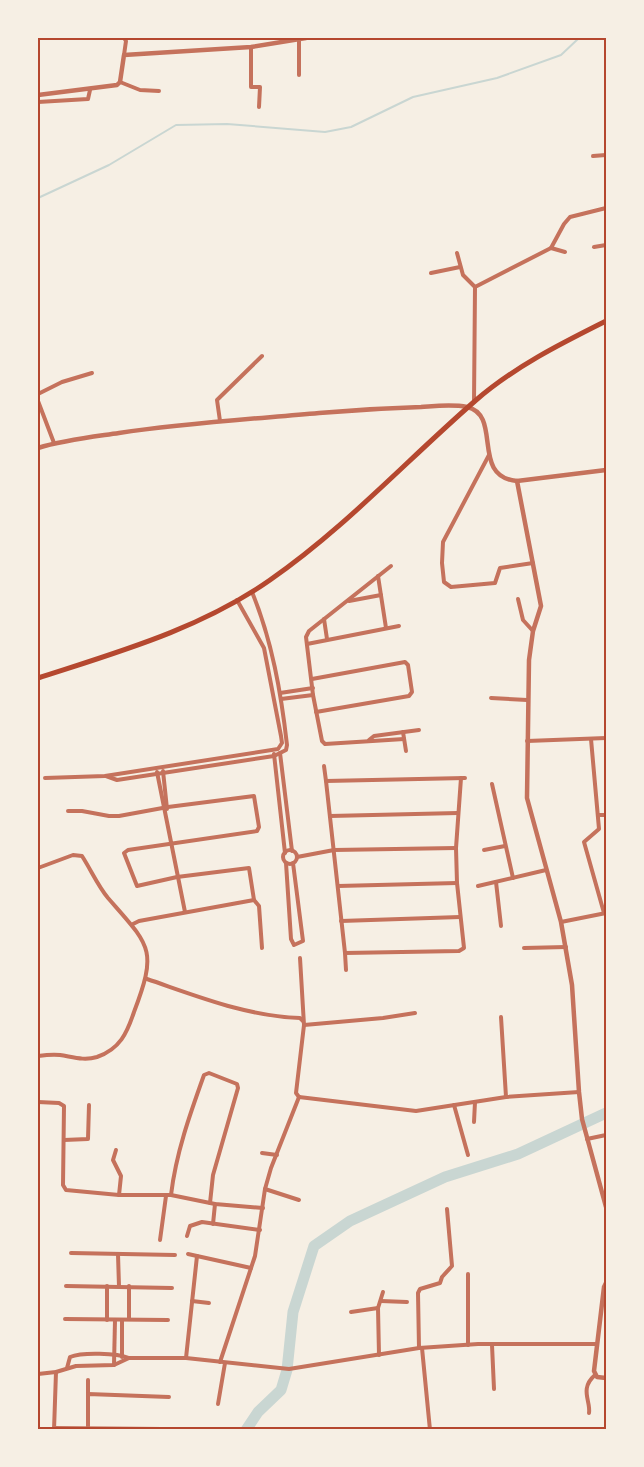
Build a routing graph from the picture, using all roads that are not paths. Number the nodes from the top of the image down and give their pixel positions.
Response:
1 (130, 38) edge
2 (306, 38) edge
3 (125, 39) edge
4 (299, 39) junction
5 (251, 47) junction
6 (124, 55) junction
7 (299, 74) dead end
8 (120, 82) junction
9 (159, 91) dead end
10 (90, 94) junction
11 (38, 95) edge
12 (38, 102) edge
13 (259, 107) dead end
14 (606, 155) edge
15 (593, 156) dead end
16 (606, 208) edge
17 (606, 245) edge
18 (594, 246) dead end
19 (550, 248) junction
20 (565, 252) dead end
21 (457, 253) dead end
22 (460, 267) junction
23 (431, 273) dead end
24 (475, 287) junction
25 (606, 321) edge
26 (262, 356) dead end
27 (92, 373) dead end
28 (38, 394) edge
29 (38, 401) edge
30 (474, 402) junction
31 (469, 407) junction
32 (220, 421) junction
33 (54, 443) junction
34 (38, 448) edge
35 (489, 456) junction
36 (606, 470) edge
37 (517, 481) junction
38 (533, 563) junction
39 (391, 566) dead end
40 (378, 576) junction
41 (252, 592) junction
42 (382, 595) junction
43 (518, 599) dead end
44 (237, 600) junction
45 (347, 601) junction
46 (263, 619) junction
47 (324, 620) junction
48 (252, 625) junction
49 (399, 626) dead end
50 (386, 628) junction
51 (533, 631) junction
52 (267, 632) junction
53 (259, 636) junction
54 (327, 639) junction
55 (307, 644) junction
56 (271, 645) junction
57 (264, 648) junction
58 (38, 678) edge
59 (312, 679) junction
60 (313, 688) junction
61 (280, 693) junction
62 (313, 694) junction
63 (273, 695) junction
64 (491, 698) dead end
65 (281, 699) junction
66 (274, 700) junction
67 (527, 700) junction
68 (316, 712) junction
69 (419, 730) dead end
70 (404, 732) junction
71 (606, 738) edge
72 (404, 739) junction
73 (591, 739) junction
74 (369, 740) junction
75 (527, 741) junction
76 (276, 750) junction
77 (406, 751) dead end
78 (280, 754) junction
79 (274, 756) junction
80 (324, 766) dead end
81 (162, 767) junction
82 (156, 768) junction
83 (143, 769) junction
84 (163, 773) junction
85 (157, 774) junction
86 (144, 775) junction
87 (105, 776) junction
88 (45, 778) dead end
89 (326, 781) junction
90 (492, 784) dead end
91 (166, 807) junction
92 (68, 811) dead end
93 (458, 813) junction
94 (598, 815) junction
95 (606, 815) edge
96 (330, 816) junction
97 (171, 843) junction
98 (505, 846) junction
99 (456, 848) junction
100 (334, 850) junction
101 (484, 850) dead end
102 (292, 851) junction
103 (285, 853) junction
104 (297, 857) junction
105 (286, 863) junction
106 (293, 863) junction
107 (38, 868) edge
108 (546, 870) junction
109 (177, 876) junction
110 (513, 878) junction
111 (496, 882) junction
112 (457, 884) junction
113 (338, 886) junction
114 (478, 886) dead end
115 (254, 900) junction
116 (185, 912) junction
117 (605, 913) edge
118 (460, 917) junction
119 (341, 921) junction
120 (561, 922) junction
121 (133, 924) junction
122 (301, 925) junction
123 (291, 926) junction
124 (501, 926) dead end
125 (262, 948) dead end
126 (524, 948) dead end
127 (566, 948) junction
128 (345, 953) junction
129 (300, 958) dead end
130 (346, 970) dead end
131 (147, 979) junction
132 (415, 1013) dead end
133 (501, 1017) dead end
134 (304, 1023) junction
135 (38, 1056) edge
136 (578, 1092) junction
137 (299, 1097) junction
138 (506, 1097) junction
139 (38, 1102) edge
140 (475, 1102) junction
141 (89, 1105) dead end
142 (454, 1105) junction
143 (474, 1122) dead end
144 (606, 1135) edge
145 (587, 1139) junction
146 (64, 1140) junction
147 (116, 1150) dead end
148 (262, 1153) dead end
149 (277, 1155) junction
150 (468, 1155) dead end
151 (265, 1189) junction
152 (119, 1195) junction
153 (171, 1195) junction
154 (166, 1196) junction
155 (299, 1200) dead end
156 (210, 1203) junction
157 (215, 1204) junction
158 (606, 1207) edge
159 (263, 1208) junction
160 (447, 1209) dead end
161 (213, 1224) junction
162 (260, 1230) junction
163 (187, 1236) dead end
164 (160, 1240) dead end
165 (71, 1253) dead end
166 (118, 1254) junction
167 (188, 1254) dead end
168 (175, 1255) dead end
169 (197, 1256) junction
170 (252, 1268) junction
171 (468, 1274) dead end
172 (606, 1283) edge
173 (66, 1286) dead end
174 (107, 1286) junction
175 (118, 1286) junction
176 (129, 1286) junction
177 (172, 1288) dead end
178 (384, 1292) dead end
179 (192, 1301) junction
180 (381, 1301) junction
181 (407, 1302) dead end
182 (209, 1303) dead end
183 (378, 1308) junction
184 (350, 1312) dead end
185 (65, 1319) dead end
186 (107, 1320) junction
187 (115, 1320) junction
188 (122, 1320) junction
189 (129, 1320) junction
190 (168, 1320) dead end
191 (596, 1344) junction
192 (468, 1345) junction
193 (492, 1345) junction
194 (421, 1348) junction
195 (122, 1355) junction
196 (380, 1355) junction
197 (114, 1356) junction
198 (129, 1358) junction
199 (186, 1358) junction
200 (122, 1362) junction
201 (223, 1362) junction
202 (114, 1365) junction
203 (67, 1368) junction
204 (56, 1372) junction
205 (38, 1374) edge
206 (595, 1376) junction
207 (606, 1378) edge
208 (88, 1380) dead end
209 (494, 1390) dead end
210 (88, 1394) junction
211 (169, 1397) dead end
212 (218, 1404) dead end
213 (589, 1413) dead end
214 (54, 1429) edge
215 (88, 1429) edge
216 (121, 1429) edge
217 (162, 1429) edge
218 (430, 1430) edge

1 - 3 street
2 - 4 street
3 - 6 street
4 - 5 street
4 - 7 street
5 - 6 street
5 - 13 street
6 - 8 street
8 - 9 street
8 - 10 street
10 - 11 street
10 - 12 street
14 - 15 street
16 - 19 street
17 - 18 street
19 - 20 street
19 - 24 street
21 - 22 street
22 - 23 street
22 - 24 street
24 - 30 street
25 - 30 main road
26 - 32 street
27 - 28 street
29 - 33 street
30 - 31 main road
31 - 32 street
31 - 35 street
31 - 41 main road
32 - 33 street
33 - 34 street
35 - 37 street
35 - 38 street
36 - 37 street
37 - 38 street
38 - 51 street
39 - 40 street
40 - 42 street
40 - 45 street
41 - 44 main road
41 - 46 street
42 - 45 street
42 - 50 street
43 - 51 street
44 - 48 street
44 - 58 main road
45 - 47 street
46 - 48 street
46 - 52 street
47 - 54 street
47 - 55 street
48 - 53 street
49 - 50 street
50 - 54 street
51 - 67 street
52 - 53 street
52 - 56 street
53 - 57 street
54 - 55 street
55 - 59 street
56 - 57 street
56 - 61 street
57 - 63 street
59 - 60 street
59 - 68 street
60 - 61 street
60 - 62 street
61 - 63 street
61 - 65 street
62 - 65 street
62 - 68 street
63 - 66 street
64 - 67 street
65 - 66 street
65 - 78 street
66 - 76 street
67 - 75 street
68 - 74 street
69 - 70 street
70 - 72 street
70 - 74 street
71 - 73 street
72 - 74 street
72 - 77 street
73 - 75 street
73 - 94 street
75 - 108 street
76 - 78 street
76 - 79 street
76 - 81 street
78 - 79 street
78 - 102 street
79 - 84 street
79 - 103 street
80 - 89 street
81 - 82 street
81 - 84 street
82 - 83 street
82 - 85 street
83 - 86 street
83 - 87 street
84 - 85 street
84 - 91 street
85 - 86 street
85 - 91 street
86 - 87 street
87 - 88 street
89 - 93 street
89 - 96 street
90 - 98 street
91 - 92 street
91 - 97 street
91 - 97 street
93 - 96 street
93 - 99 street
94 - 95 street
94 - 117 street
96 - 100 street
97 - 109 street
97 - 109 street
98 - 101 street
98 - 110 street
99 - 100 street
99 - 112 street
100 - 104 street
100 - 113 street
102 - 103 street
102 - 104 street
103 - 105 street
104 - 106 street
105 - 106 street
105 - 123 street
106 - 122 street
107 - 121 street
108 - 110 street
108 - 120 street
109 - 115 street
109 - 116 street
110 - 111 street
111 - 114 street
111 - 124 street
112 - 113 street
112 - 118 street
113 - 119 street
115 - 116 street
115 - 125 street
116 - 121 street
117 - 120 street
118 - 119 street
118 - 128 street
119 - 128 street
120 - 127 street
121 - 131 street
122 - 123 street
122 - 123 street
126 - 127 street
127 - 136 street
128 - 130 street
129 - 134 street
131 - 134 street
131 - 135 street
132 - 134 street
133 - 138 street
134 - 137 street
136 - 138 street
136 - 145 street
137 - 142 street
137 - 149 street
138 - 140 street
139 - 146 street
140 - 142 street
140 - 143 street
141 - 146 street
142 - 150 street
144 - 145 street
145 - 158 street
146 - 152 street
147 - 152 street
148 - 149 street
149 - 151 street
151 - 155 street
151 - 159 street
152 - 154 street
153 - 154 street
153 - 156 street
153 - 156 street
154 - 164 street
156 - 157 street
157 - 159 street
157 - 161 street
159 - 162 street
160 - 194 street
161 - 162 street
161 - 163 street
162 - 170 street
165 - 166 street
166 - 168 street
166 - 175 street
167 - 169 street
169 - 170 street
169 - 179 street
170 - 201 street
171 - 192 street
172 - 191 street
173 - 174 street
174 - 175 street
174 - 186 street
175 - 176 street
176 - 177 street
176 - 189 street
178 - 180 street
179 - 182 street
179 - 199 street
180 - 181 street
180 - 183 street
183 - 184 street
183 - 196 street
185 - 186 street
186 - 187 street
187 - 188 street
187 - 197 street
188 - 189 street
188 - 195 street
189 - 190 street
191 - 193 street
191 - 206 street
192 - 193 street
192 - 194 street
193 - 209 street
194 - 196 street
194 - 218 street
195 - 197 street
195 - 198 street
195 - 200 street
196 - 201 street
197 - 202 street
197 - 203 street
198 - 199 street
198 - 200 street
199 - 201 street
200 - 202 street
201 - 212 street
202 - 203 street
203 - 204 street
204 - 205 street
204 - 214 street
206 - 207 street
206 - 213 street
208 - 210 street
210 - 211 street
210 - 215 street
214 - 215 street
215 - 216 street
216 - 217 street

